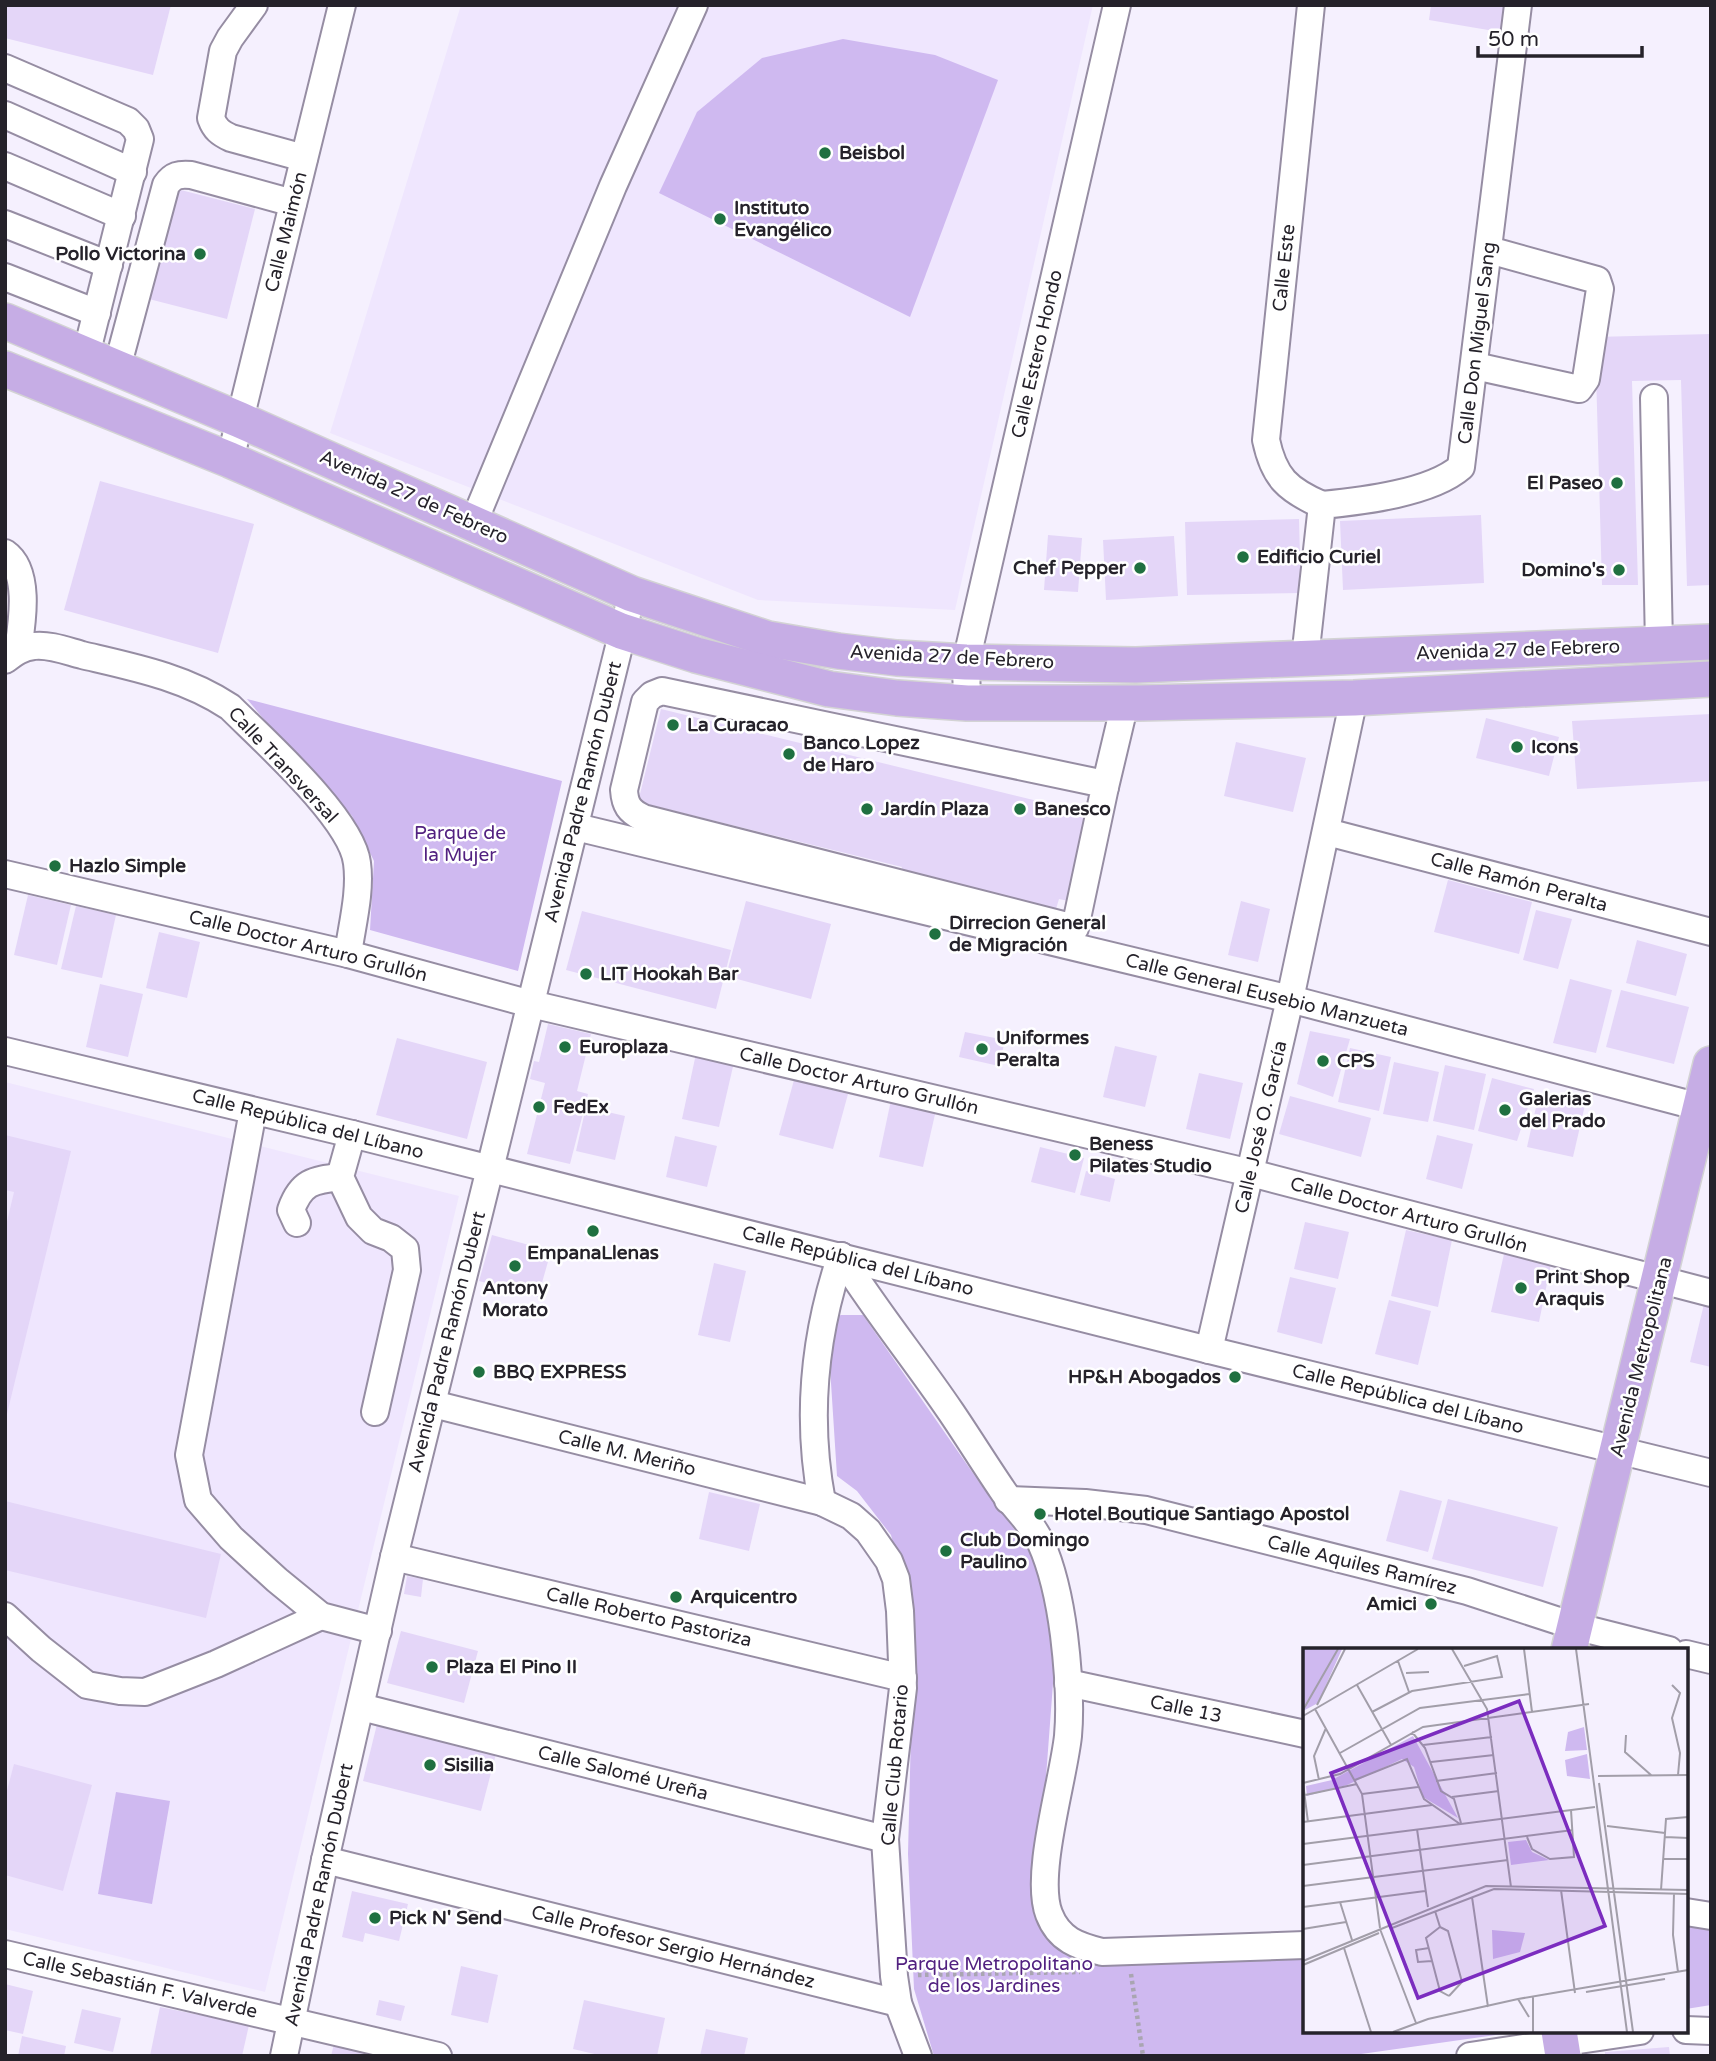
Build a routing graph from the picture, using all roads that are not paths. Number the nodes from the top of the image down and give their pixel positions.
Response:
1 (254, 5) edge
2 (342, 5) edge
3 (694, 5) edge
4 (1117, 5) edge
5 (1311, 5) edge
6 (1518, 5) edge
7 (5, 68) edge
8 (5, 115) edge
9 (304, 158) junction
10 (5, 166) edge
11 (133, 172) junction
12 (293, 203) junction
13 (122, 216) junction
14 (5, 224) edge
15 (1489, 250) junction
16 (109, 265) junction
17 (5, 277) edge
18 (97, 313) junction
19 (5, 321) edge
20 (102, 362) junction
21 (1475, 366) junction
22 (5, 369) edge
23 (1654, 398) dead end
24 (240, 420) junction
25 (230, 460) junction
26 (1322, 505) junction
27 (473, 524) junction
28 (5, 553) edge
29 (632, 594) junction
30 (621, 631) junction
31 (1711, 642) edge
32 (1659, 645) junction
33 (12, 655) edge
34 (1305, 658) junction
35 (966, 662) junction
36 (1711, 679) edge
37 (1354, 698) junction
38 (967, 703) junction
39 (1125, 703) junction
40 (1105, 787) junction
41 (576, 827) junction
42 (1327, 832) junction
43 (5, 874) edge
44 (1711, 932) edge
45 (348, 954) junction
46 (1290, 999) junction
47 (531, 1004) junction
48 (5, 1052) edge
49 (1711, 1064) edge
50 (1706, 1109) edge
51 (253, 1111) junction
52 (352, 1134) junction
53 (490, 1168) junction
54 (1251, 1173) junction
55 (340, 1177) junction
56 (297, 1223) dead end
57 (841, 1256) junction
58 (1660, 1281) junction
59 (1711, 1293) edge
60 (1209, 1350) junction
61 (432, 1404) junction
62 (375, 1412) dead end
63 (1618, 1451) junction
64 (1711, 1473) edge
65 (1008, 1500) junction
66 (822, 1502) junction
67 (394, 1557) junction
68 (5, 1616) edge
69 (321, 1616) junction
70 (378, 1631) junction
71 (1571, 1638) edge
72 (1653, 1648) edge
73 (1688, 1654) edge
74 (1711, 1660) edge
75 (903, 1678) junction
76 (1068, 1683) junction
77 (361, 1707) junction
78 (1303, 1734) edge
79 (885, 1839) junction
80 (325, 1860) junction
81 (1688, 1912) edge
82 (1711, 1916) edge
83 (1303, 1945) edge
84 (5, 1954) edge
85 (898, 2003) junction
86 (291, 2021) junction
87 (1688, 2030) edge
88 (1711, 2031) edge
89 (1627, 2033) edge
90 (1561, 2043) edge
91 (284, 2056) edge
92 (438, 2056) edge
93 (918, 2056) edge
94 (1470, 2056) edge

1 - 9 street
2 - 9 street, Calle Maimón
3 - 27 street
4 - 35 street, Calle Estero Hondo
5 - 26 street, Calle Este
6 - 15 street, Calle Don Miguel Sang
7 - 11 street
8 - 11 street
9 - 12 street, Calle Maimón
10 - 13 street
11 - 13 street
12 - 20 street
12 - 24 street, Calle Maimón
13 - 16 street
14 - 16 street
15 - 21 street, Calle Don Miguel Sang
15 - 21 street
16 - 18 street
17 - 18 street
18 - 20 street
19 - 20 main road, Avenida 27 de Febrero
20 - 24 main road, Avenida 27 de Febrero
21 - 26 street, Calle Don Miguel Sang
22 - 25 main road, Avenida 27 de Febrero
23 - 32 street
24 - 25 street, Calle Maimón
24 - 27 main road, Avenida 27 de Febrero
25 - 30 main road, Avenida 27 de Febrero
26 - 34 street
27 - 29 main road, Avenida 27 de Febrero
28 - 33 street
29 - 30 street, Avenida Padre Ramón Dubert
29 - 35 main road, Avenida 27 de Febrero
30 - 38 main road, Avenida 27 de Febrero
30 - 41 street, Avenida Padre Ramón Dubert
31 - 32 main road, Avenida 27 de Febrero
32 - 34 main road, Avenida 27 de Febrero
33 - 45 street, Calle Transversal
34 - 35 main road, Avenida 27 de Febrero
35 - 38 street, Calle Estero Hondo
36 - 37 main road, Avenida 27 de Febrero
37 - 39 main road, Avenida 27 de Febrero
37 - 42 street, Calle José O. García
38 - 39 main road, Avenida 27 de Febrero
39 - 40 street
40 - 40 street
41 - 46 street, Calle General Eusebio Manzueta
41 - 47 street, Avenida Padre Ramón Dubert
42 - 44 street, Calle Ramón Peralta
42 - 46 street, Calle José O. García
43 - 45 street, Calle Doctor Arturo Grullón
45 - 47 street, Calle Doctor Arturo Grullón
46 - 50 street, Calle General Eusebio Manzueta
46 - 54 street, Calle José O. García
47 - 53 street, Avenida Padre Ramón Dubert
47 - 54 street, Calle Doctor Arturo Grullón
48 - 51 street, Calle República del Líbano
49 - 50 main road, Avenida Metropolitana
50 - 58 main road, Avenida Metropolitana
51 - 52 street, Calle República del Líbano
51 - 69 street
52 - 53 street, Calle República del Líbano
52 - 55 street
53 - 57 street, Calle República del Líbano
53 - 61 street, Avenida Padre Ramón Dubert
54 - 58 street, Calle Doctor Arturo Grullón
54 - 60 street, Calle José O. García
55 - 56 street
55 - 62 street
57 - 60 street, Calle República del Líbano
57 - 65 street
57 - 66 street
58 - 59 street, Calle Doctor Arturo Grullón
58 - 63 main road, Avenida Metropolitana
60 - 63 street, Calle República del Líbano
61 - 66 street, Calle M. Meriño
61 - 67 street, Avenida Padre Ramón Dubert
63 - 64 street, Calle República del Líbano
63 - 71 main road, Avenida Metropolitana
65 - 71 street, Calle Aquiles Ramírez
65 - 76 street
66 - 75 street, Calle Club Rotario
67 - 70 street, Avenida Padre Ramón Dubert
67 - 75 street, Calle Roberto Pastoriza
68 - 69 street
69 - 70 street
70 - 77 street, Avenida Padre Ramón Dubert
71 - 72 street, Calle Aquiles Ramírez
73 - 74 street
75 - 79 street, Calle Club Rotario
76 - 78 street, Calle 13
76 - 83 street
77 - 79 street, Calle Salomé Ureña
77 - 80 street, Avenida Padre Ramón Dubert
79 - 85 street, Calle Club Rotario
80 - 85 street, Calle Profesor Sergio Hernández
80 - 86 street, Avenida Padre Ramón Dubert
81 - 82 street
84 - 86 street, Calle Sebastián F. Valverde
85 - 93 street, Calle Club Rotario
86 - 91 street, Avenida Padre Ramón Dubert
86 - 92 street, Calle Sebastián F. Valverde
87 - 88 street
89 - 90 street
90 - 94 street

